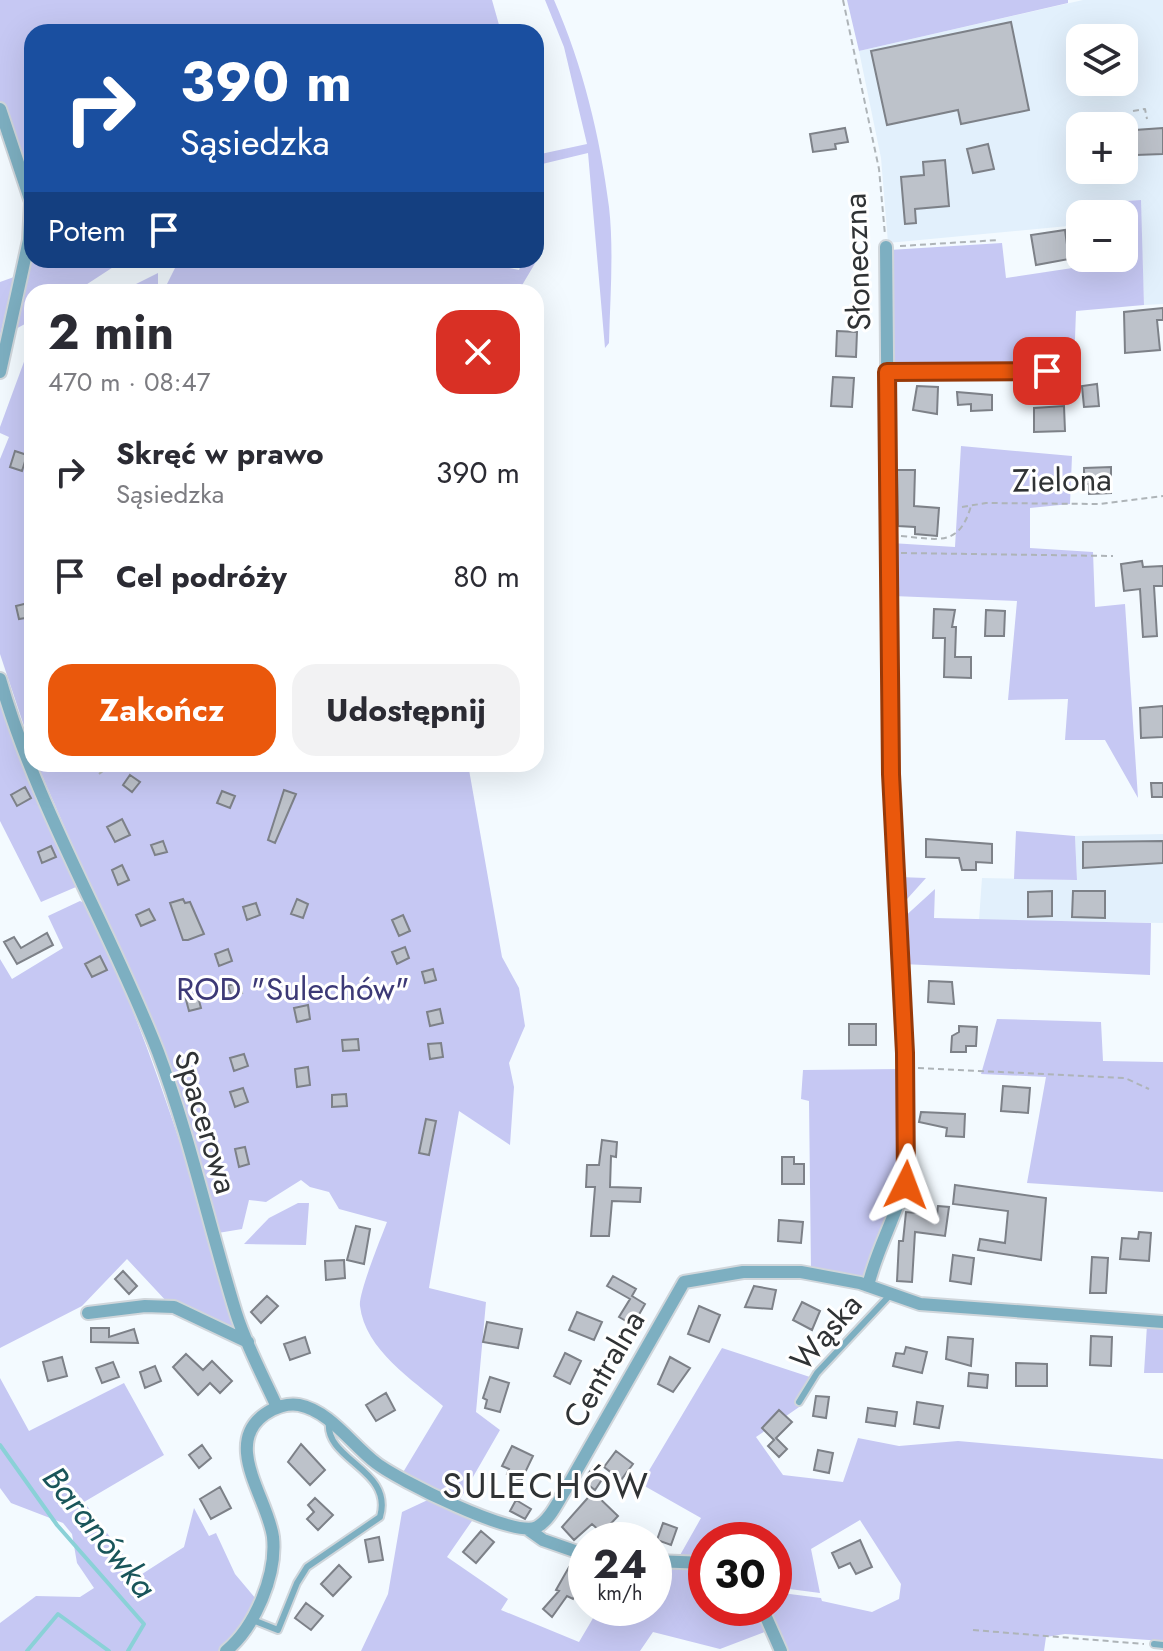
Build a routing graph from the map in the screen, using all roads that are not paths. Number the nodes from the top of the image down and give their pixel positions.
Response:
1 (0, 109) edge
2 (24, 181) edge
3 (886, 247) road end
4 (24, 263) edge
5 (1047, 371) dead end
6 (0, 372) edge
7 (887, 372) junction
8 (0, 679) edge
9 (24, 743) edge
10 (35, 772) edge
11 (868, 1286) junction
12 (891, 1294) junction
13 (88, 1313) dead end
14 (1163, 1322) edge
15 (248, 1342) junction
16 (799, 1402) dead end
17 (277, 1407) junction
18 (329, 1421) junction
19 (529, 1530) junction
20 (568, 1549) edge
21 (253, 1620) junction
22 (770, 1626) edge
23 (1154, 1644) road end
24 (1163, 1645) edge
25 (240, 1646) edge
26 (226, 1651) edge
27 (781, 1651) edge

1 - 2 street
3 - 7 street, Słoneczna
4 - 6 street
5 - 7 lane
7 - 11 street, Słoneczna
8 - 9 street, Spacerowa
10 - 15 street, Spacerowa
11 - 12 street, Centralna
11 - 19 street, Centralna
12 - 14 street, Centralna
12 - 16 lane, Wąska
13 - 15 street
15 - 17 street, Spacerowa
17 - 18 street
17 - 21 street
18 - 19 street
18 - 21 lane
19 - 20 street
21 - 25 street
22 - 27 street
23 - 24 lane
25 - 26 street

